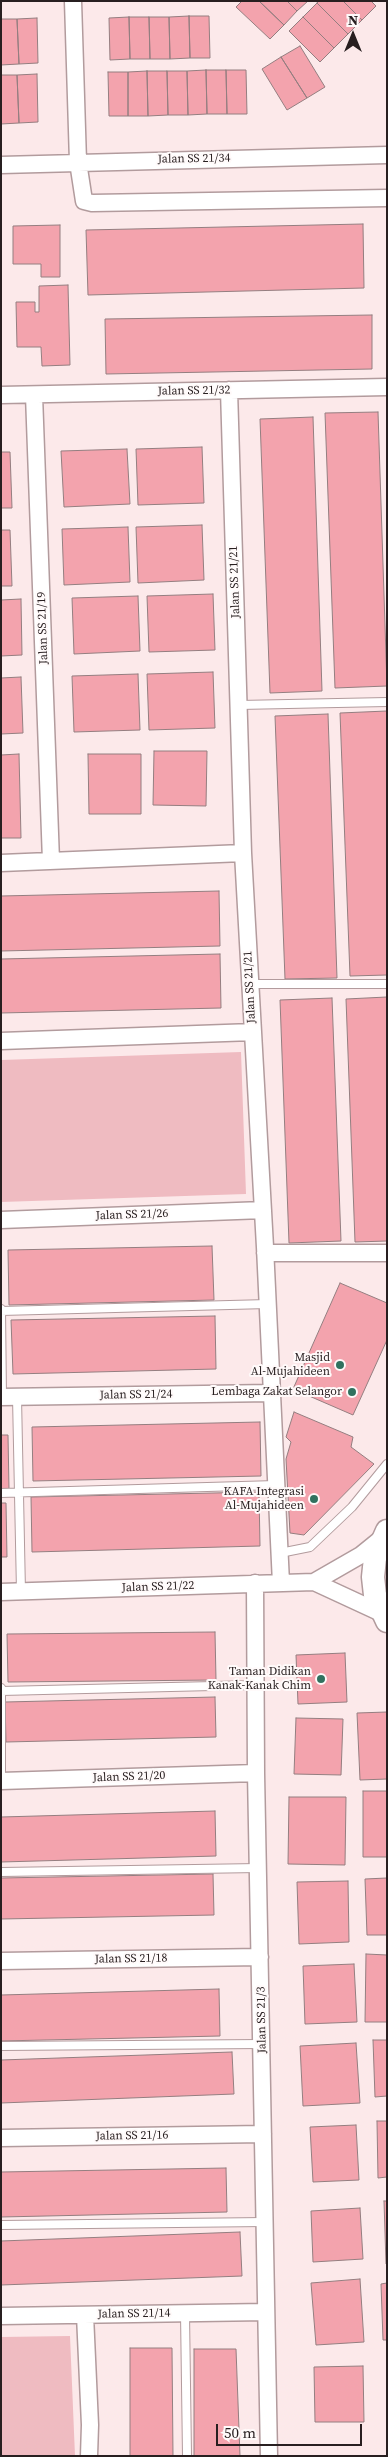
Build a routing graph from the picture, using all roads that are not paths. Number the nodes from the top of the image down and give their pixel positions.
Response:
1 (74, 1) edge
2 (387, 155) edge
3 (78, 162) junction
4 (1, 165) edge
5 (387, 198) edge
6 (387, 387) edge
7 (230, 390) junction
8 (1, 395) edge
9 (34, 395) junction
10 (387, 702) edge
11 (239, 704) junction
12 (243, 853) junction
13 (51, 861) junction
14 (1, 863) edge
15 (250, 984) junction
16 (387, 984) edge
17 (253, 1032) junction
18 (1, 1041) edge
19 (263, 1210) junction
20 (1, 1220) edge
21 (265, 1253) junction
22 (387, 1253) edge
23 (268, 1304) junction
24 (1, 1310) edge
25 (271, 1393) junction
26 (6, 1397) edge
27 (387, 1464) edge
28 (276, 1486) junction
29 (19, 1492) junction
30 (1, 1493) edge
31 (384, 1534) edge
32 (280, 1553) junction
33 (314, 1582) junction
34 (255, 1583) junction
35 (281, 1583) junction
36 (1, 1592) edge
37 (21, 1592) junction
38 (384, 1617) edge
39 (256, 1685) junction
40 (1, 1689) edge
41 (256, 1773) junction
42 (1, 1781) edge
43 (259, 1868) junction
44 (1, 1872) edge
45 (260, 1957) junction
46 (1, 1961) edge
47 (262, 2044) junction
48 (1, 2046) edge
49 (263, 2134) junction
50 (1, 2138) edge
51 (265, 2222) junction
52 (1, 2225) edge
53 (266, 2312) junction
54 (184, 2313) junction
55 (85, 2315) junction
56 (1, 2316) edge
57 (90, 2456) edge
58 (187, 2456) edge
59 (269, 2456) edge

1 - 3 street
2 - 3 street, Jalan SS 21/34
3 - 4 street, Jalan SS 21/34
3 - 5 street
6 - 7 street, Jalan SS 21/32
7 - 9 street, Jalan SS 21/32
7 - 11 street, Jalan SS 21/21
8 - 9 street, Jalan SS 21/32
9 - 13 street, Jalan SS 21/19
10 - 11 lane
11 - 12 street, Jalan SS 21/21
12 - 13 street
12 - 15 street, Jalan SS 21/21
13 - 14 street
15 - 16 lane
15 - 17 street, Jalan SS 21/21
17 - 18 street
17 - 19 street, Jalan SS 21/21
19 - 20 street, Jalan SS 21/26
19 - 21 street, Jalan SS 21/21
21 - 22 street
21 - 23 street, Jalan SS 21/21
23 - 24 lane
23 - 25 street, Jalan SS 21/21
24 - 26 lane
25 - 26 street, Jalan SS 21/24
25 - 28 street, Jalan SS 21/21
26 - 29 lane
27 - 32 lane
28 - 29 lane
28 - 32 street, Jalan SS 21/21
29 - 30 lane
29 - 37 lane
31 - 33 street, Jalan SS 21/22
31 - 38 street
32 - 35 street, Jalan SS 21/21
33 - 35 street, Jalan SS 21/22
33 - 38 street, Jalan SS 21/22
34 - 35 street, Jalan SS 21/22
34 - 37 street, Jalan SS 21/22
34 - 39 street, Jalan SS 21/3
36 - 37 street, Jalan SS 21/22
39 - 40 lane
39 - 41 street, Jalan SS 21/3
40 - 42 lane
41 - 42 street, Jalan SS 21/20
41 - 43 street, Jalan SS 21/3
43 - 44 lane
43 - 45 street, Jalan SS 21/3
45 - 46 street, Jalan SS 21/18
45 - 47 street, Jalan SS 21/3
47 - 48 lane
47 - 49 street, Jalan SS 21/3
49 - 50 street, Jalan SS 21/16
49 - 51 street, Jalan SS 21/3
51 - 52 lane
51 - 53 street, Jalan SS 21/3
53 - 54 street, Jalan SS 21/14
53 - 59 street, Jalan SS 21/3
54 - 55 street, Jalan SS 21/14
54 - 58 lane
55 - 56 street, Jalan SS 21/14
55 - 57 street

